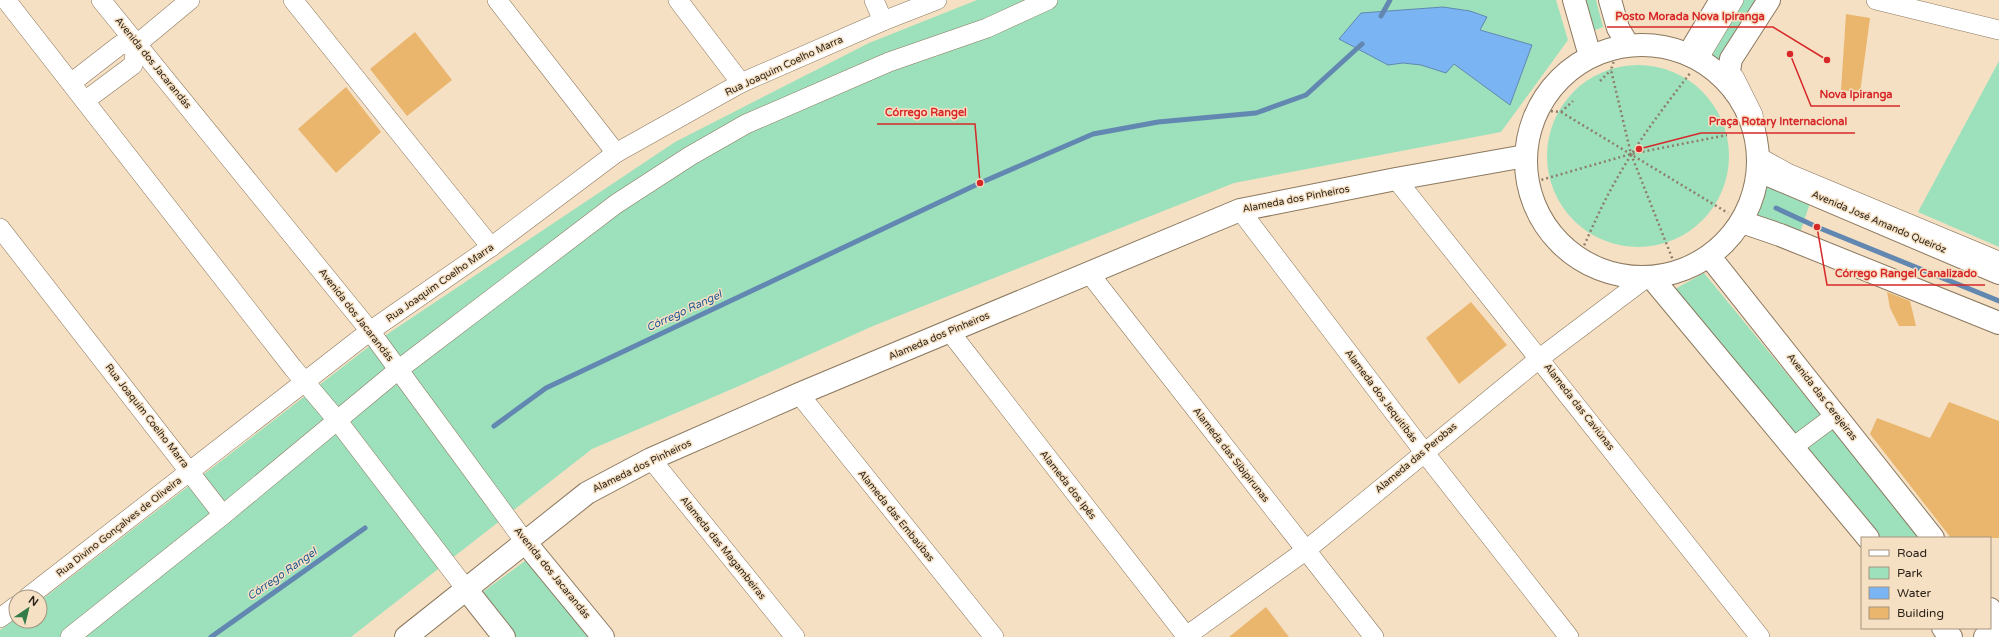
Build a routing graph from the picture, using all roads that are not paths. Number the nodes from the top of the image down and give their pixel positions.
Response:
1 (6, 0) edge
2 (101, 0) edge
3 (190, 0) edge
4 (293, 0) edge
5 (497, 0) edge
6 (678, 0) edge
7 (874, 0) edge
8 (937, 0) edge
9 (1048, 0) edge
10 (1574, 0) edge
11 (1610, 0) edge
12 (1721, 0) edge
13 (1736, 0) edge
14 (1769, 0) edge
15 (1876, 0) edge
16 (883, 21) junction
17 (1999, 30) edge
18 (137, 44) junction
19 (1623, 46) junction
20 (1590, 56) junction
21 (1695, 56) junction
22 (1730, 64) junction
23 (71, 82) junction
24 (741, 83) junction
25 (1734, 89) junction
26 (86, 100) junction
27 (616, 153) junction
28 (1525, 156) junction
29 (1758, 171) junction
30 (1396, 179) junction
31 (1240, 210) junction
32 (1742, 222) junction
33 (0, 228) edge
34 (491, 248) junction
35 (1710, 256) junction
36 (1999, 259) edge
37 (1089, 273) junction
38 (1999, 273) edge
39 (1649, 278) junction
40 (1999, 323) edge
41 (370, 331) junction
42 (950, 332) junction
43 (1540, 358) junction
44 (398, 370) junction
45 (306, 382) junction
46 (799, 394) junction
47 (1836, 415) junction
48 (337, 420) junction
49 (1793, 447) junction
50 (1424, 452) junction
51 (650, 460) junction
52 (190, 472) junction
53 (223, 515) junction
54 (1867, 537) edge
55 (1932, 537) edge
56 (526, 542) junction
57 (1305, 551) junction
58 (38, 589) edge
59 (466, 589) junction
60 (1991, 610) edge
61 (1999, 620) edge
62 (1999, 625) edge
63 (1944, 629) edge
64 (70, 637) edge
65 (406, 637) edge
66 (504, 637) edge
67 (603, 637) edge
68 (795, 637) edge
69 (994, 637) edge
70 (1186, 637) edge
71 (1374, 637) edge
72 (1568, 637) edge
73 (1760, 637) edge
74 (1951, 637) edge
75 (1985, 637) edge

1 - 23 street
2 - 18 street, Avenida dos Jacarandás
3 - 18 street
4 - 34 street
5 - 27 street
6 - 24 street
7 - 16 street
8 - 16 street, Rua Joaquim Coelho Marra
9 - 44 street
10 - 20 street
11 - 19 street
12 - 21 street
13 - 21 street
14 - 22 street
15 - 17 street
16 - 24 street, Rua Joaquim Coelho Marra
18 - 23 street
18 - 26 street
18 - 41 street, Avenida dos Jacarandás
19 - 20 street
19 - 21 street
20 - 28 street
21 - 25 street
22 - 25 street
22 - 36 street
23 - 26 street
24 - 27 street, Rua Joaquim Coelho Marra
25 - 29 street
26 - 45 street
27 - 34 street, Rua Joaquim Coelho Marra
28 - 30 street, Alameda dos Pinheiros
28 - 39 street
29 - 32 street
29 - 38 street, Avenida José Amando Queiróz
30 - 31 street, Alameda dos Pinheiros
30 - 43 street, Alameda das Caviúnas
31 - 37 street, Alameda dos Pinheiros
31 - 50 street, Alameda dos Jequitibás
32 - 35 street
32 - 40 street
33 - 52 street, Rua Joaquim Coelho Marra
34 - 41 street, Rua Joaquim Coelho Marra
35 - 39 street
35 - 47 street, Avenida das Cerejeiras
37 - 42 street, Alameda dos Pinheiros
37 - 57 street, Alameda das Sibipirunas
39 - 43 street, Alameda das Perobas
39 - 49 street
41 - 44 street, Avenida dos Jacarandás
41 - 45 street, Rua Joaquim Coelho Marra
42 - 46 street, Alameda dos Pinheiros
42 - 70 street, Alameda dos Ipês
43 - 50 street, Alameda das Perobas
43 - 73 street, Alameda das Caviúnas
44 - 48 street
44 - 56 street, Avenida dos Jacarandás
45 - 48 street
45 - 52 street, Rua Joaquim Coelho Marra
46 - 51 street, Alameda dos Pinheiros
46 - 69 street, Alameda das Embaúbas
47 - 49 street
47 - 55 street, Avenida das Cerejeiras
48 - 53 street
48 - 59 street
49 - 54 street
50 - 57 street, Alameda das Perobas
50 - 72 street, Alameda dos Jequitibás
51 - 56 street, Alameda dos Pinheiros
51 - 68 street, Alameda das Magambeiras
52 - 53 street
52 - 58 street, Rua Divino Gonçalves de Oliveira
53 - 64 street
56 - 59 street, Alameda dos Pinheiros
56 - 67 street, Avenida dos Jacarandás
57 - 70 street, Alameda das Perobas
57 - 71 street, Alameda das Sibipirunas
59 - 65 street, Alameda dos Pinheiros
59 - 66 street
60 - 61 street
62 - 75 street
63 - 74 street

